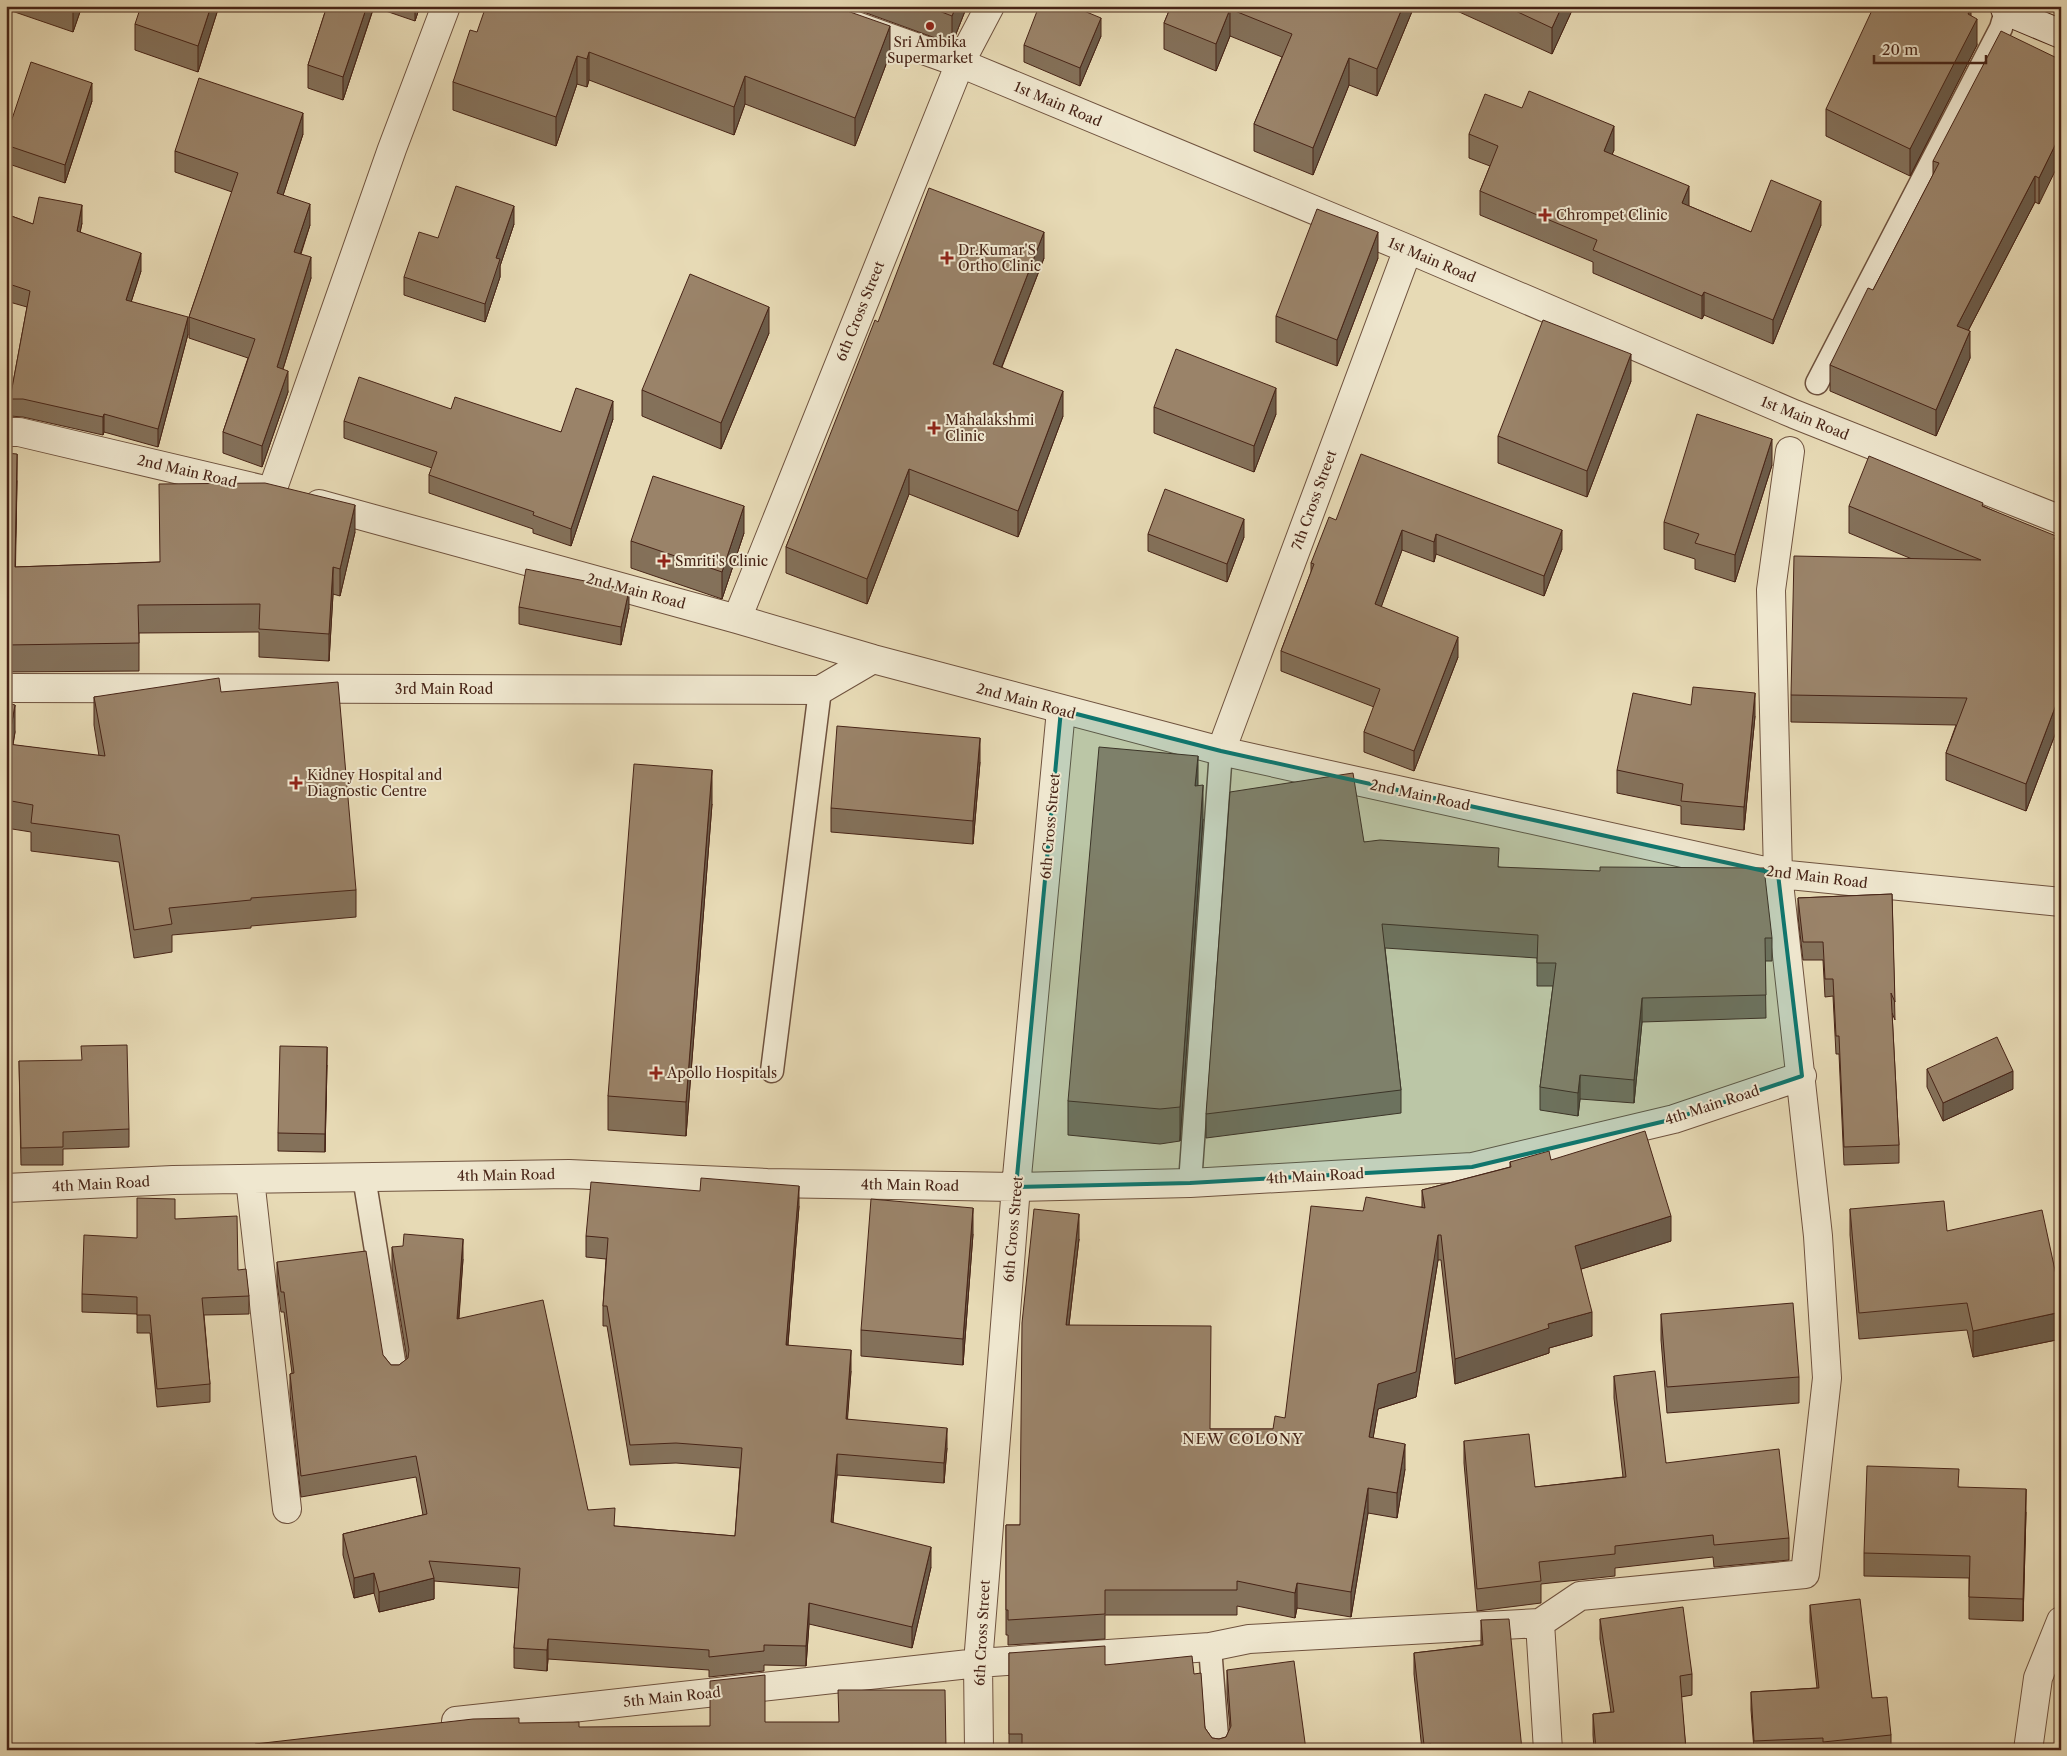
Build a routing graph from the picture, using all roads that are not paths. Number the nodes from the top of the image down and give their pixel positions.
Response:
1 (446, 6) edge
2 (800, 6) edge
3 (990, 6) edge
4 (2005, 8) edge
5 (2061, 34) edge
6 (960, 63) junction
7 (1408, 249) junction
8 (1818, 383) dead end
9 (6, 432) edge
10 (1790, 450) dead end
11 (272, 491) junction
12 (2061, 520) edge
13 (737, 619) junction
14 (873, 659) junction
15 (6, 688) edge
16 (820, 690) junction
17 (1061, 710) junction
18 (1221, 751) junction
19 (1778, 874) junction
20 (2061, 902) edge
21 (772, 1071) dead end
22 (1802, 1076) junction
23 (364, 1177) junction
24 (250, 1179) junction
25 (1190, 1183) junction
26 (1016, 1187) junction
27 (6, 1188) edge
28 (396, 1373) edge
29 (287, 1509) dead end
30 (2061, 1621) edge
31 (1540, 1623) junction
32 (1210, 1647) junction
33 (978, 1663) junction
34 (456, 1721) edge
35 (979, 1750) edge
36 (1218, 1750) edge
37 (1548, 1750) edge
38 (2028, 1750) edge

1 - 11 street
2 - 6 street, 1st Main Road
3 - 6 street, 6th Cross Street
4 - 5 street
4 - 8 lane
6 - 7 street, 1st Main Road
6 - 13 street, 6th Cross Street
7 - 12 street, 1st Main Road
7 - 18 street, 7th Cross Street
9 - 11 street, 2nd Main Road
10 - 19 street
11 - 13 street, 2nd Main Road
13 - 14 street, 2nd Main Road
14 - 16 street
14 - 17 street, 2nd Main Road
15 - 16 street, 3rd Main Road
16 - 21 lane
17 - 18 street, 2nd Main Road
17 - 26 street, 6th Cross Street
18 - 19 street, 2nd Main Road
18 - 25 lane
19 - 20 street, 2nd Main Road
19 - 22 street
22 - 25 street, 4th Main Road
22 - 31 street
23 - 24 street, 4th Main Road
23 - 26 street, 4th Main Road
23 - 28 lane
24 - 27 street, 4th Main Road
24 - 29 street
25 - 26 street, 4th Main Road
26 - 33 street, 6th Cross Street
30 - 38 street
31 - 32 street, 5th Main Road
31 - 37 street
32 - 33 street, 5th Main Road
32 - 36 lane
33 - 34 street, 5th Main Road
33 - 35 street, 6th Cross Street

